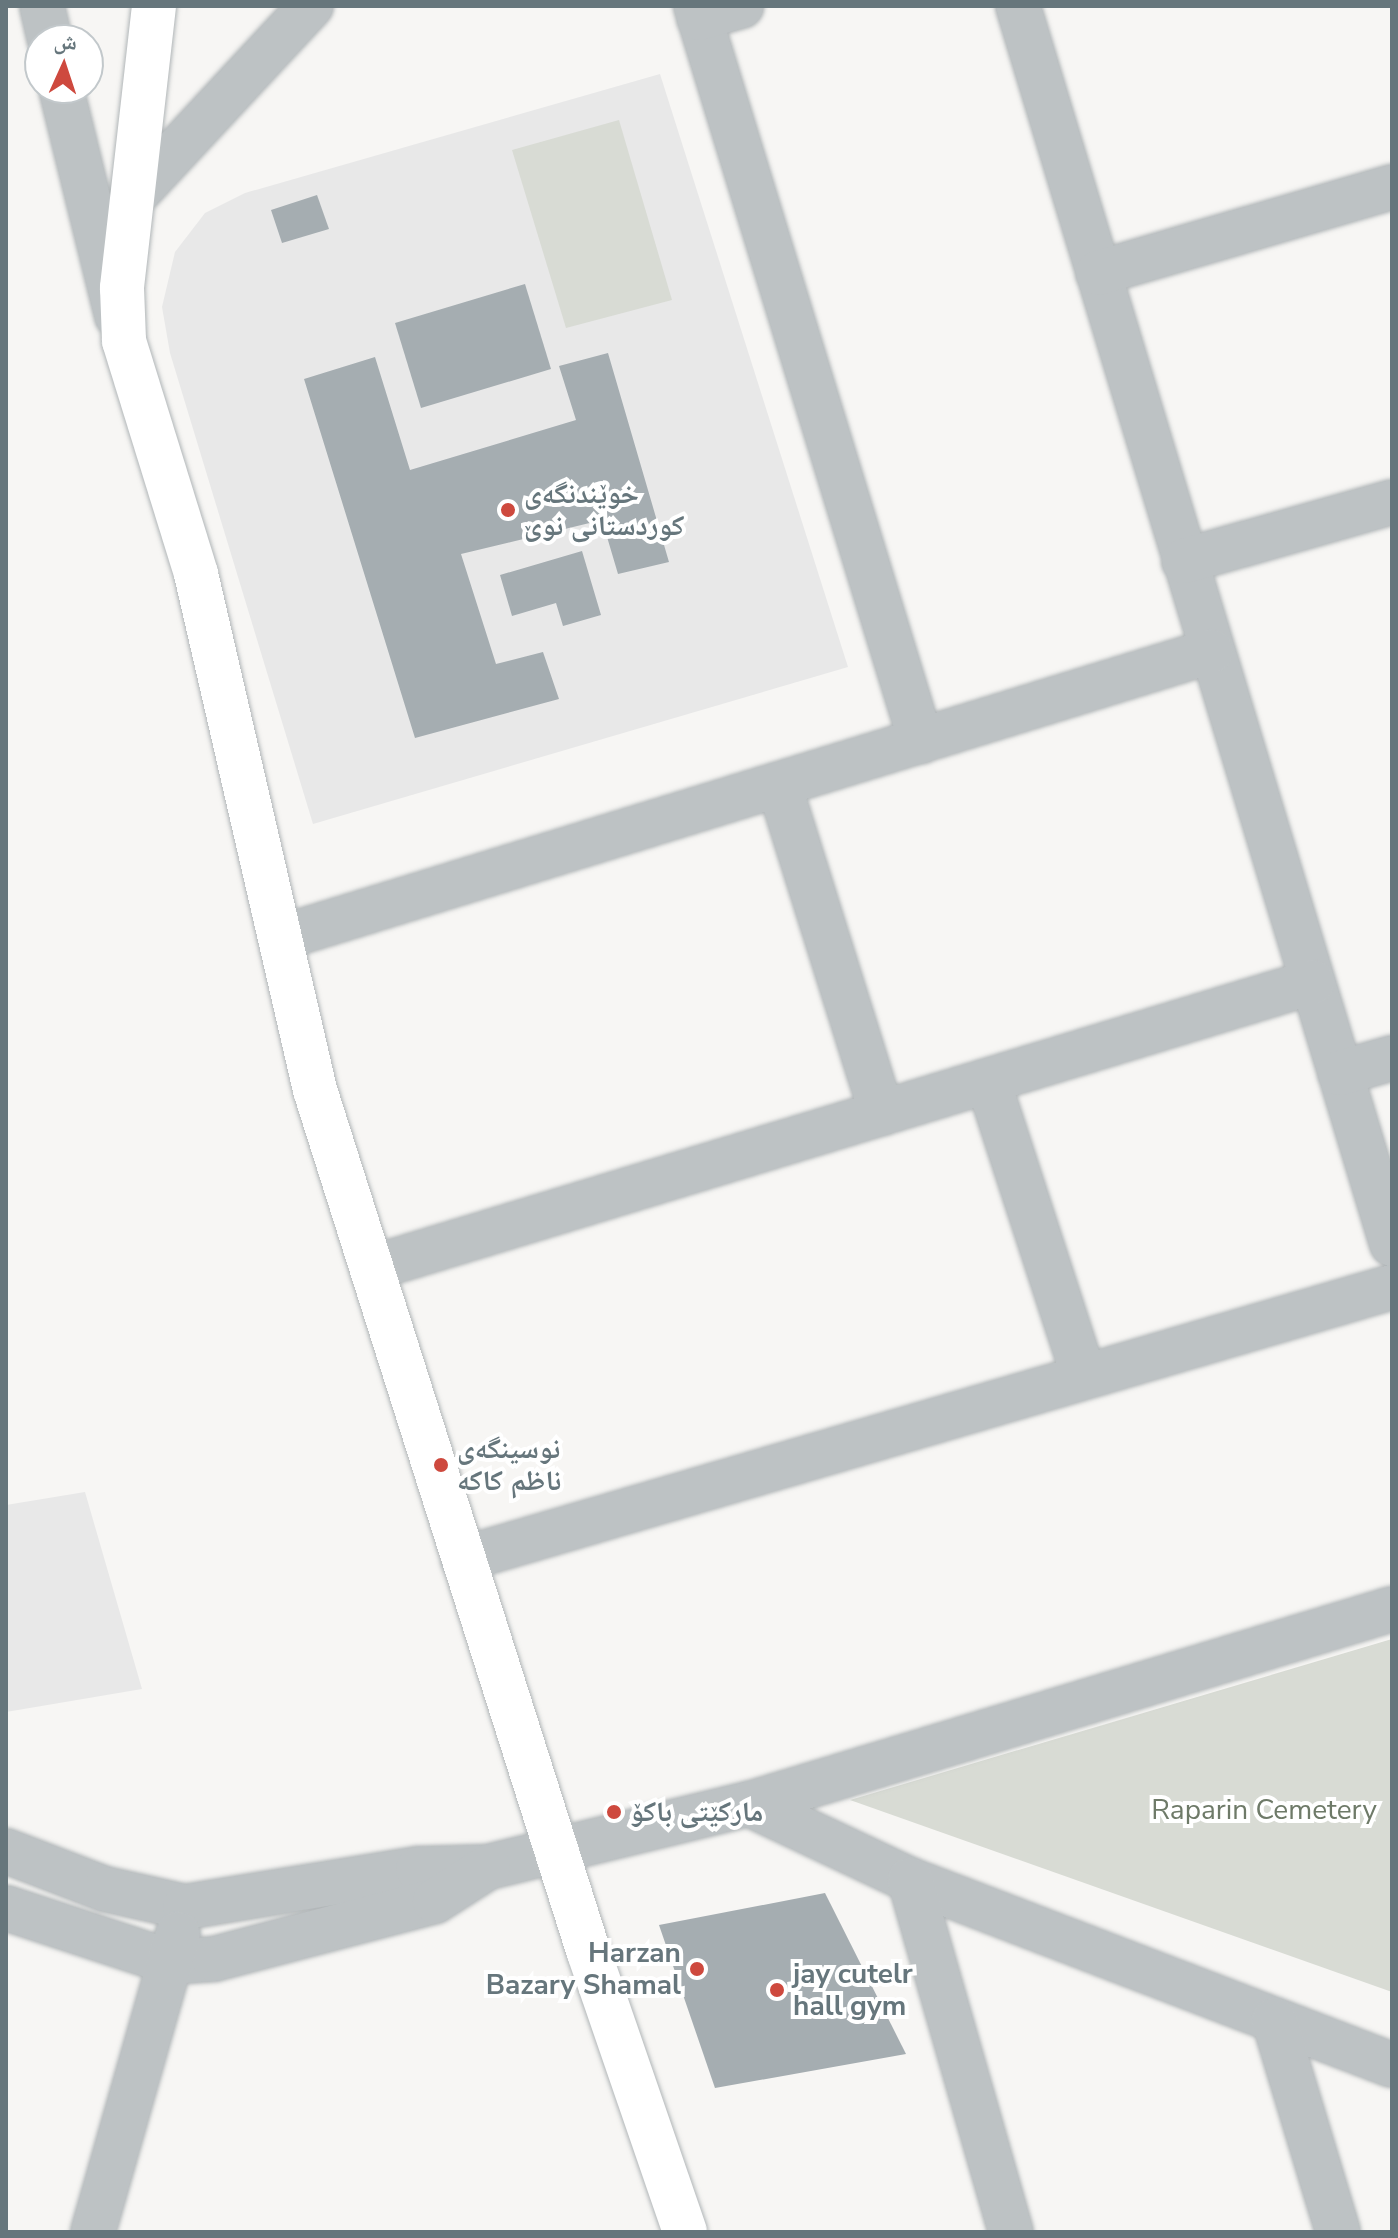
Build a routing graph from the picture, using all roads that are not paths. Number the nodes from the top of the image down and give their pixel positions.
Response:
1 (154, 6) edge
2 (741, 6) edge
3 (1018, 6) edge
4 (697, 12) edge
5 (295, 14) edge
6 (65, 104) edge
7 (1392, 187) edge
8 (136, 194) junction
9 (1098, 273) junction
10 (124, 341) junction
11 (1392, 502) edge
12 (1184, 561) junction
13 (1211, 651) junction
14 (921, 741) junction
15 (779, 785) junction
16 (280, 938) junction
17 (1312, 982) junction
18 (1392, 1058) edge
19 (1340, 1073) junction
20 (988, 1081) junction
21 (882, 1113) junction
22 (1392, 1244) edge
23 (372, 1268) junction
24 (1392, 1287) edge
25 (1084, 1377) junction
26 (463, 1559) junction
27 (1392, 1609) edge
28 (749, 1804) junction
29 (6, 1851) edge
30 (557, 1854) junction
31 (488, 1867) junction
32 (910, 1880) junction
33 (185, 1907) junction
34 (6, 1908) edge
35 (170, 1962) junction
36 (1274, 2020) junction
37 (1392, 2065) edge
38 (95, 2229) edge
39 (685, 2232) edge
40 (1011, 2232) edge
41 (1338, 2232) edge

1 - 8 main road
2 - 4 street
3 - 9 street
4 - 14 street
5 - 8 street
6 - 10 street
7 - 9 street
8 - 10 main road
9 - 12 street
10 - 16 main road
11 - 12 street
12 - 13 street
13 - 14 street
13 - 17 street
14 - 15 street
15 - 16 street
15 - 21 street
16 - 23 main road
17 - 19 street
17 - 20 street
18 - 19 street
19 - 22 street
20 - 21 street
20 - 25 street
21 - 23 street
23 - 26 main road
24 - 25 street
25 - 26 street
26 - 30 main road
27 - 28 street
28 - 30 street
28 - 32 street
29 - 33 street
30 - 31 street
30 - 39 main road
31 - 33 street
31 - 35 street
32 - 36 street
32 - 40 street
33 - 35 street
34 - 35 street
35 - 38 street
36 - 37 street
36 - 41 street

